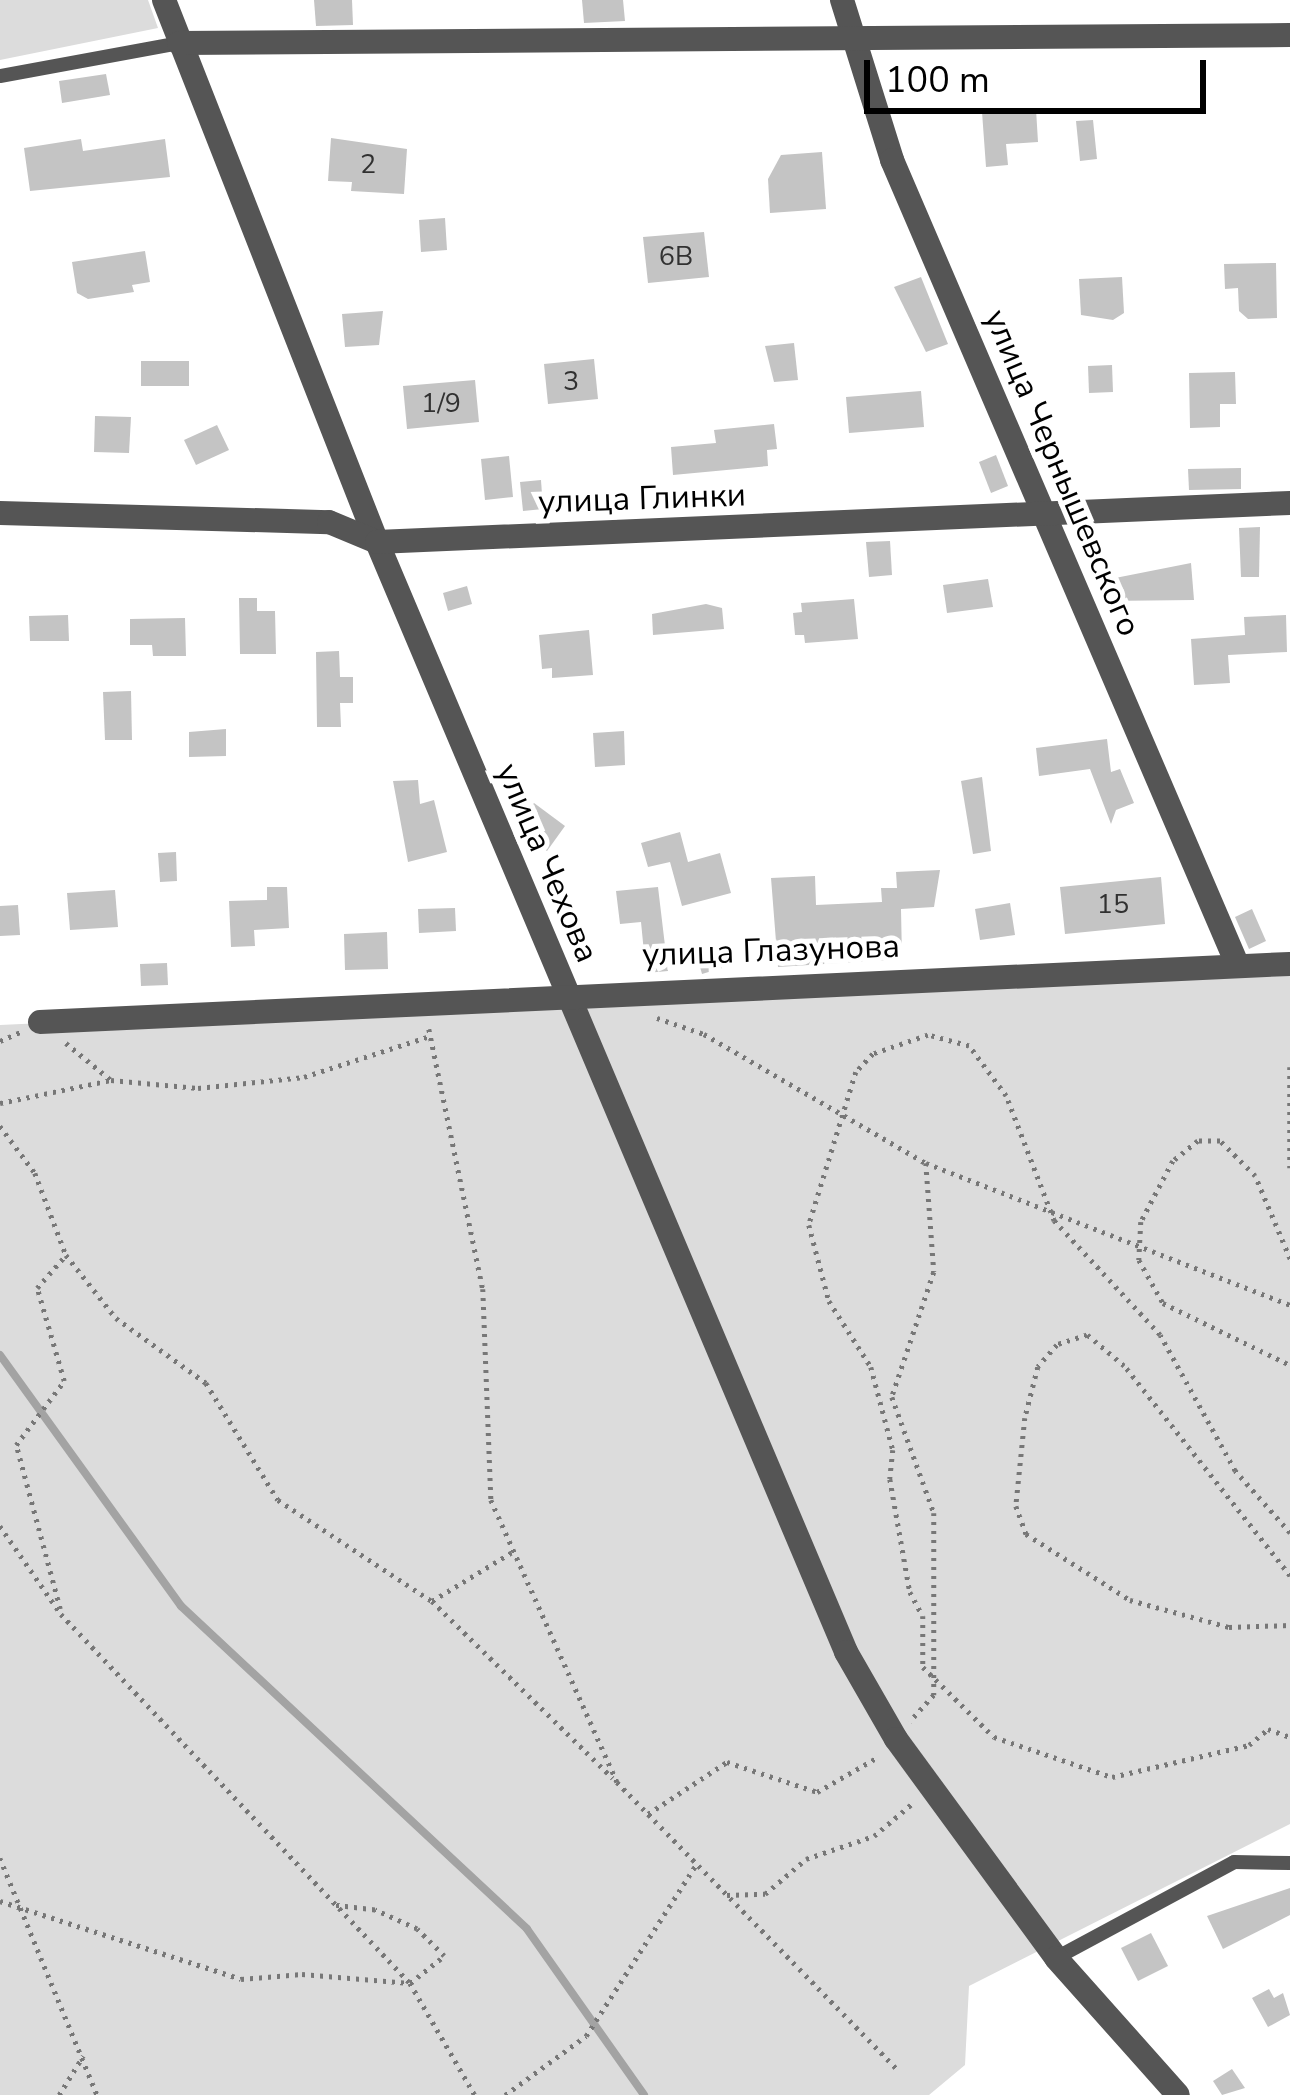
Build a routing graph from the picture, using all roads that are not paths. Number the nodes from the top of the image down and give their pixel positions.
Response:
1 (164, 0) edge
2 (842, 0) edge
3 (1290, 35) edge
4 (179, 43) junction
5 (853, 43) junction
6 (0, 76) edge
7 (1290, 503) edge
8 (0, 513) edge
9 (1044, 515) junction
10 (376, 542) junction
11 (1290, 964) edge
12 (1238, 966) junction
13 (565, 992) junction
14 (40, 1022) road end
15 (1290, 1863) edge
16 (1056, 1958) junction
17 (1178, 2095) edge

1 - 4 street, улица Чехова
2 - 5 street, улица Чернышевского
3 - 5 street
4 - 5 street
4 - 6 lane
4 - 10 street, улица Чехова
5 - 9 street, улица Чернышевского
7 - 9 street, улица Глинки
8 - 10 street, улица Глинки
9 - 10 street, улица Глинки
9 - 12 street, улица Чернышевского
10 - 13 street, улица Чехова
11 - 12 street, улица Глазунова
12 - 13 street, улица Глазунова
13 - 14 street, улица Глазунова
13 - 16 street, улица Чехова
15 - 16 lane
16 - 17 street, улица Чехова

